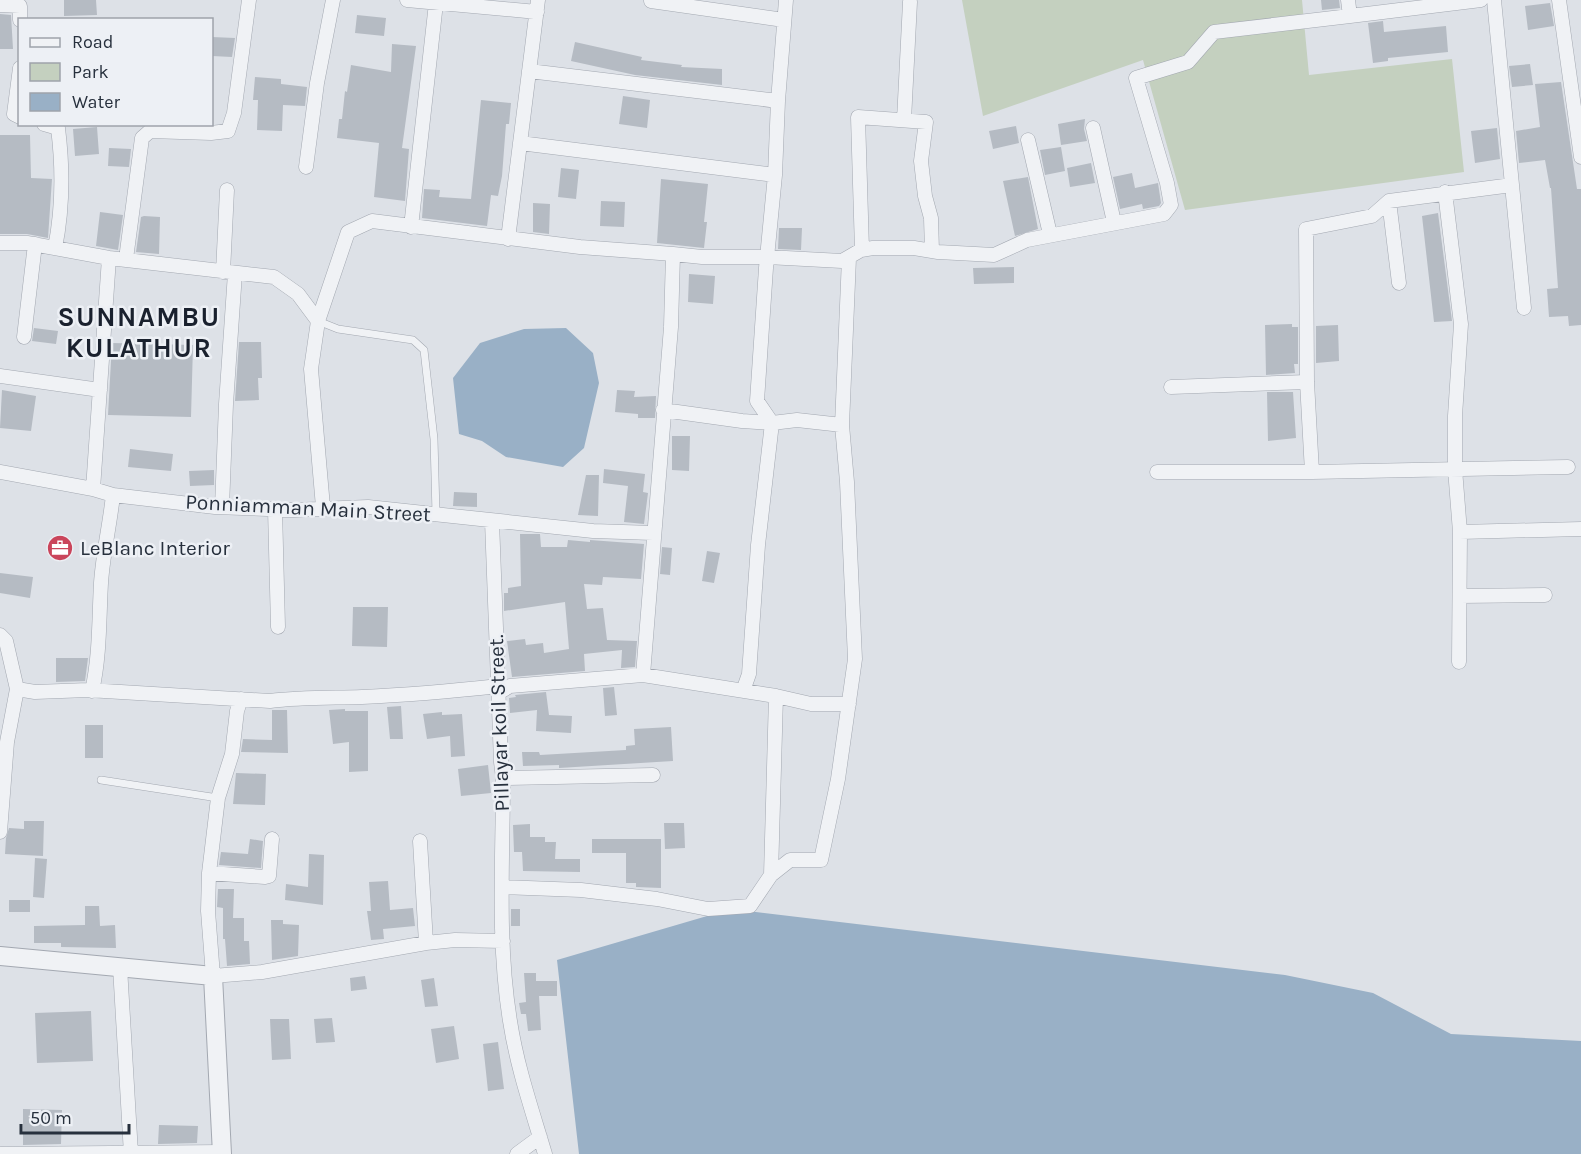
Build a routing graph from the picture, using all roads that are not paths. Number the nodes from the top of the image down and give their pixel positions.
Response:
1 (249, 0) edge
2 (333, 0) edge
3 (407, 0) edge
4 (786, 0) edge
5 (1348, 0) edge
6 (1481, 0) edge
7 (1494, 0) edge
8 (1559, 0) edge
9 (651, 1) edge
10 (910, 2) dead end
11 (436, 3) junction
12 (1418, 4) edge
13 (0, 5) edge
14 (537, 6) edge
15 (20, 13) edge
16 (1350, 16) junction
17 (784, 20) junction
18 (529, 70) junction
19 (18, 83) edge
20 (778, 101) junction
21 (18, 116) edge
22 (904, 120) junction
23 (51, 126) edge
24 (1093, 128) dead end
25 (1028, 140) dead end
26 (520, 143) junction
27 (1581, 157) edge
28 (306, 167) dead end
29 (775, 175) junction
30 (1512, 185) junction
31 (227, 190) dead end
32 (1445, 192) junction
33 (1389, 201) junction
34 (1114, 222) junction
35 (411, 227) junction
36 (1050, 234) junction
37 (508, 238) junction
38 (0, 243) edge
39 (35, 244) junction
40 (55, 248) junction
41 (862, 250) junction
42 (932, 251) junction
43 (673, 254) junction
44 (766, 257) junction
45 (109, 258) junction
46 (849, 258) junction
47 (126, 259) junction
48 (229, 273) junction
49 (1399, 283) dead end
50 (1524, 308) dead end
51 (318, 321) junction
52 (24, 337) dead end
53 (0, 376) edge
54 (1308, 382) junction
55 (1171, 387) dead end
56 (100, 390) junction
57 (663, 410) junction
58 (772, 423) junction
59 (842, 425) junction
60 (1568, 467) dead end
61 (1455, 469) junction
62 (0, 472) edge
63 (1157, 472) dead end
64 (1312, 472) junction
65 (93, 489) junction
66 (113, 495) junction
67 (222, 507) junction
68 (323, 507) junction
69 (275, 509) junction
70 (436, 514) junction
71 (492, 521) junction
72 (1581, 529) edge
73 (653, 532) junction
74 (1460, 532) junction
75 (1545, 595) dead end
76 (1460, 596) junction
77 (278, 627) dead end
78 (0, 635) edge
79 (1459, 662) dead end
80 (642, 675) junction
81 (499, 689) junction
82 (92, 691) junction
83 (743, 691) junction
84 (16, 695) junction
85 (776, 696) junction
86 (0, 697) edge
87 (241, 699) junction
88 (849, 704) junction
89 (2, 769) edge
90 (653, 775) dead end
91 (504, 778) junction
92 (101, 780) dead end
93 (218, 798) junction
94 (0, 832) edge
95 (272, 839) dead end
96 (420, 841) dead end
97 (209, 873) junction
98 (771, 875) junction
99 (503, 887) junction
100 (502, 941) junction
101 (426, 943) junction
102 (0, 957) edge
103 (120, 967) junction
104 (213, 976) junction
105 (540, 1137) junction
106 (131, 1153) edge
107 (222, 1153) edge
108 (0, 1154) edge
109 (46, 1154) edge
110 (517, 1154) edge
111 (545, 1154) edge

1 - 47 street
2 - 28 street
3 - 11 street
4 - 17 street
5 - 16 street
6 - 12 street
7 - 30 street
8 - 27 street
9 - 17 street
10 - 22 street
11 - 14 street
11 - 35 street
12 - 16 street
13 - 15 street
14 - 18 street
16 - 34 street
17 - 20 street
18 - 20 street
18 - 26 street
19 - 21 street
20 - 29 street
22 - 41 street
22 - 42 street
23 - 40 street
24 - 34 street
25 - 36 street
26 - 29 street
26 - 37 street
29 - 44 street
30 - 32 street
30 - 50 street
31 - 48 street
32 - 33 street
32 - 61 street
33 - 49 street
33 - 54 street
34 - 36 street
35 - 37 street
35 - 51 street
36 - 42 street
37 - 43 street
38 - 39 street
39 - 40 street
39 - 52 street
40 - 45 street
41 - 42 street
41 - 46 street
43 - 44 street
43 - 57 street
44 - 46 street
44 - 58 street
45 - 47 street
45 - 56 street
46 - 59 street
47 - 48 street
48 - 51 street
48 - 67 street
51 - 68 street
51 - 70 lane
53 - 56 street
54 - 55 street
54 - 64 street
56 - 65 street
57 - 58 street
57 - 73 street
58 - 59 street
58 - 83 street
59 - 88 street
60 - 61 street
61 - 64 street
61 - 74 street
62 - 65 street, Ponniamman Main Street
63 - 64 street
65 - 66 street, Ponniamman Main Street
66 - 67 street, Ponniamman Main Street
66 - 82 street
67 - 69 street, Ponniamman Main Street
68 - 69 street, Ponniamman Main Street
68 - 70 street, Ponniamman Main Street
69 - 77 street
70 - 71 street, Ponniamman Main Street
71 - 73 street, Ponniamman Main Street
71 - 81 street, Pillayar koil Street.
72 - 74 street
73 - 80 street
74 - 76 street
75 - 76 street
76 - 79 street
78 - 84 street
80 - 81 street
80 - 83 street
81 - 87 street
81 - 91 street, Pillayar koil Street.
82 - 84 street
82 - 87 street
83 - 85 street
84 - 86 street
84 - 89 street
85 - 88 street
85 - 98 street
87 - 93 street
88 - 98 street
89 - 94 street
90 - 91 street
91 - 99 street, Pillayar koil Street.
92 - 93 lane
93 - 97 street
95 - 97 street
96 - 101 street
97 - 104 street
98 - 99 street
99 - 100 street, Pillayar koil Street.
100 - 101 street
100 - 105 street, Pillayar koil Street.
101 - 104 street
102 - 103 street
103 - 104 street
103 - 106 street
104 - 107 street
105 - 110 street
105 - 111 street, Pillayar koil Street.
106 - 107 street
106 - 109 street
108 - 109 street

